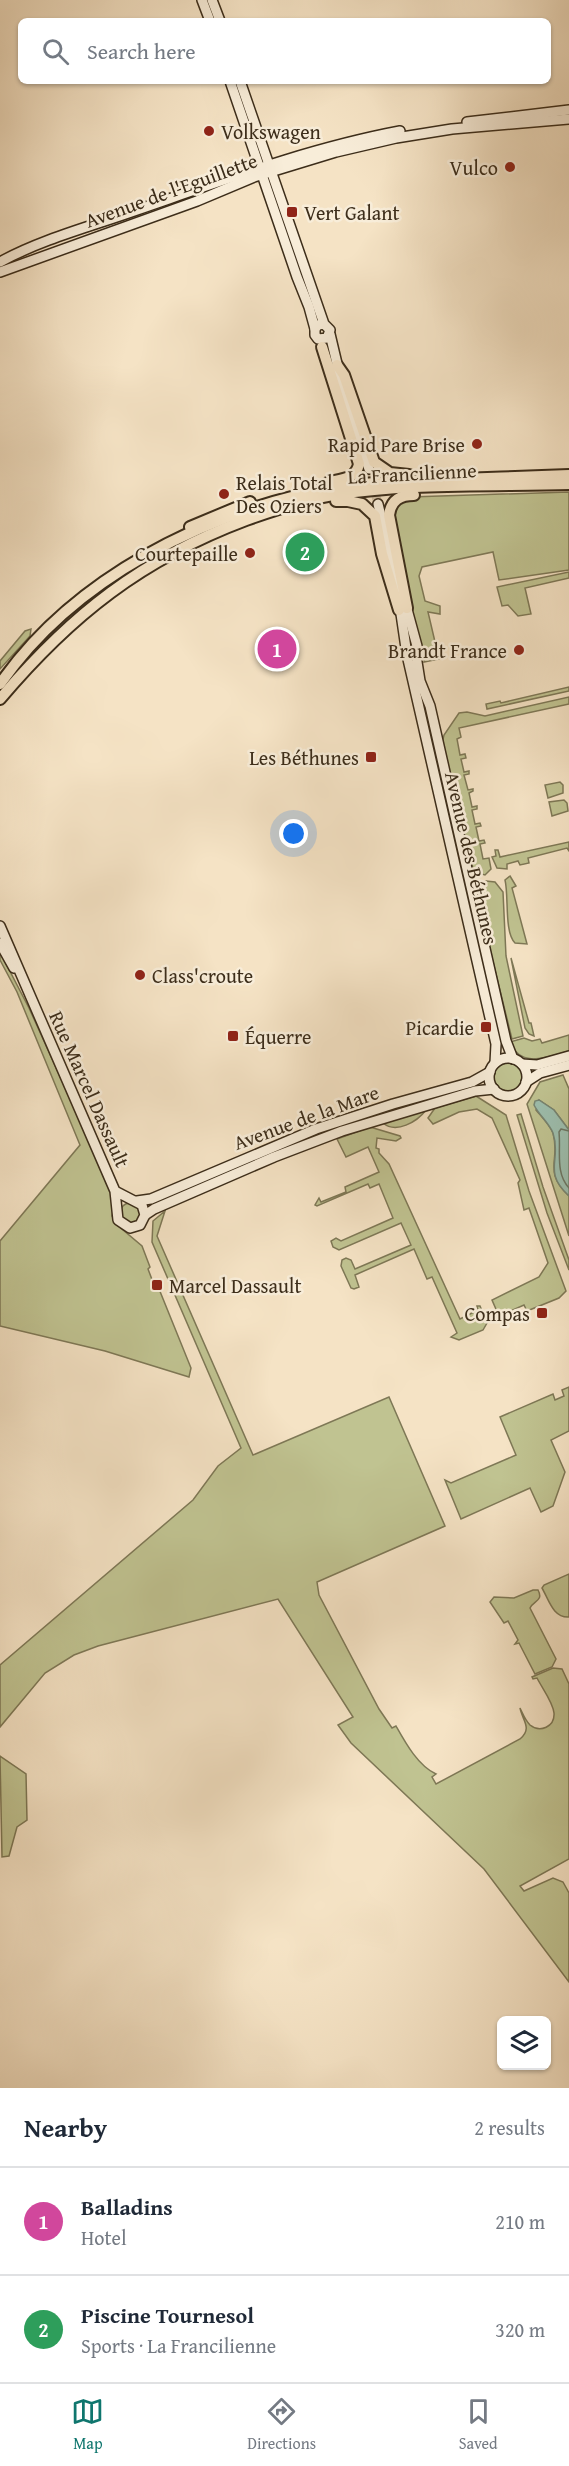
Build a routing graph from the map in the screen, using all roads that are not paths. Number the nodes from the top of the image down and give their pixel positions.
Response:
1 (202, 0) edge
2 (212, 0) edge
3 (209, 18) edge
4 (219, 18) edge
5 (231, 84) edge
6 (241, 84) edge
7 (569, 110) edge
8 (569, 119) edge
9 (266, 170) junction
10 (0, 262) edge
11 (0, 272) edge
12 (324, 324) junction
13 (315, 329) junction
14 (330, 334) junction
15 (320, 343) junction
16 (337, 366) junction
17 (344, 395) junction
18 (369, 469) tunnel mouth
19 (569, 474) edge
20 (410, 475) junction
21 (340, 480) junction
22 (569, 485) edge
23 (378, 504) tunnel mouth
24 (214, 532) junction
25 (127, 567) junction
26 (403, 609) junction
27 (417, 646) junction
28 (412, 658) junction
29 (22, 673) junction
30 (0, 681) edge
31 (0, 699) edge
32 (0, 706) edge
33 (0, 926) edge
34 (0, 943) edge
35 (32, 1002) junction
36 (569, 1056) edge
37 (518, 1061) junction
38 (495, 1063) junction
39 (569, 1065) edge
40 (490, 1072) junction
41 (526, 1082) junction
42 (494, 1089) junction
43 (115, 1191) junction
44 (134, 1200) junction
45 (118, 1207) junction
46 (145, 1215) junction

1 - 3 street
2 - 4 street
5 - 9 street
6 - 9 street
7 - 9 street, Avenue de l'Eguillette
8 - 9 street, Avenue de l'Eguillette
9 - 10 street, Avenue de l'Eguillette
9 - 11 street, Avenue de l'Eguillette
9 - 12 street
9 - 13 street
12 - 13 street
12 - 14 street
13 - 15 street
14 - 15 street
14 - 16 street
15 - 17 street
15 - 21 highway
16 - 17 street
16 - 20 highway
17 - 18 street
19 - 20 highway
19 - 25 highway, La Francilienne
20 - 21 highway
21 - 25 highway
22 - 24 highway, La Francilienne
22 - 26 highway
23 - 26 street, Avenue des Béthunes
24 - 26 highway
24 - 29 highway, La Francilienne
25 - 30 highway, La Francilienne
26 - 27 street, Avenue des Béthunes
26 - 28 street, Avenue des Béthunes
27 - 28 street
27 - 28 street, Avenue des Béthunes
28 - 37 street, Avenue des Béthunes
28 - 38 street, Avenue des Béthunes
29 - 31 highway, La Francilienne
29 - 32 highway
33 - 35 street, Rue Marcel Dassault
34 - 35 street, Rue Marcel Dassault
35 - 43 street, Rue Marcel Dassault
36 - 37 street
37 - 38 street
37 - 41 street
38 - 40 street
39 - 41 street
40 - 42 street
40 - 44 street, Avenue de la Mare
41 - 42 street
42 - 46 street, Avenue de la Mare
43 - 44 street, Rue Marcel Dassault
43 - 45 street, Rue Marcel Dassault
44 - 45 street
44 - 46 street
45 - 46 street

